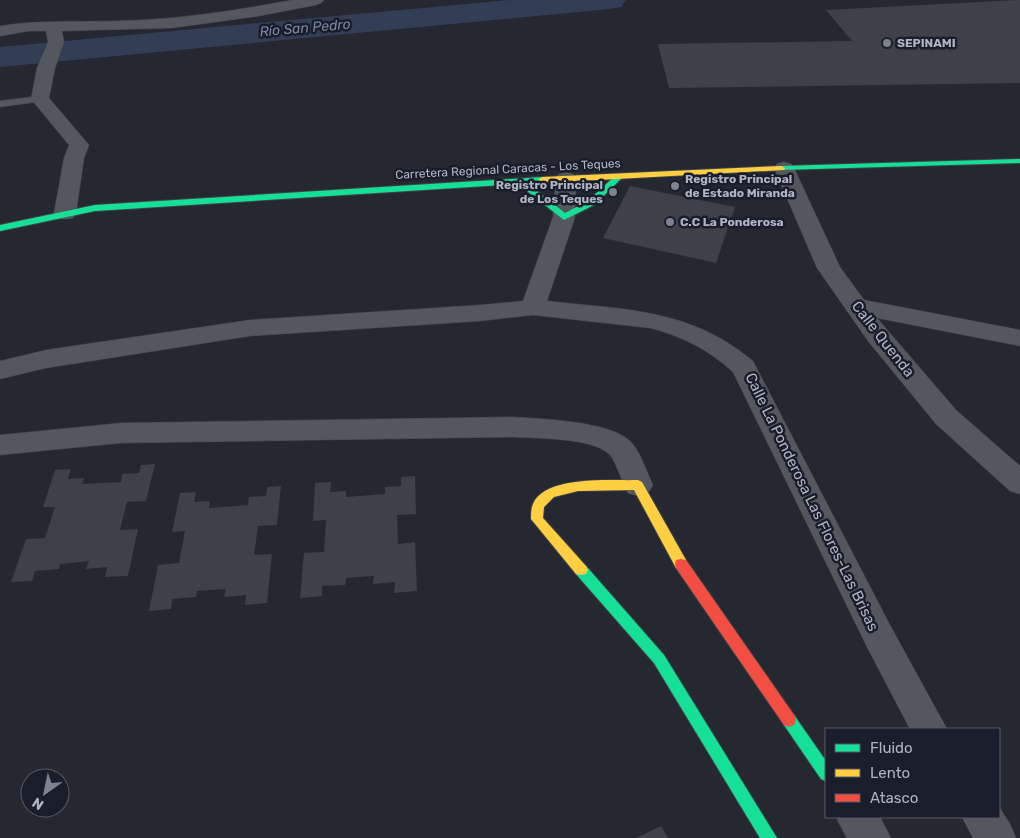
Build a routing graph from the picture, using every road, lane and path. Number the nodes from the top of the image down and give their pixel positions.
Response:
1 (316, 0) edge
2 (0, 31) edge
3 (55, 35) junction
4 (40, 99) junction
5 (0, 104) edge
6 (1020, 162) edge
7 (784, 168) junction
8 (620, 176) junction
9 (566, 178) junction
10 (519, 181) junction
11 (65, 213) junction
12 (564, 217) junction
13 (0, 228) edge
14 (856, 306) junction
15 (533, 307) junction
16 (1020, 338) edge
17 (0, 370) edge
18 (0, 444) edge
19 (1020, 483) edge
20 (638, 485) junction
21 (928, 728) edge
22 (825, 773) edge
23 (857, 818) edge
24 (983, 818) edge
25 (769, 838) edge
26 (871, 838) edge
27 (996, 838) edge

1 - 3 street
2 - 3 street
3 - 4 street
4 - 5 lane
4 - 11 street
6 - 7 main road, Carretera Regional Caracas - Los Teques
7 - 8 main road, Carretera Regional Caracas - Los Teques
7 - 14 street, Calle Quenda
8 - 9 main road, Carretera Regional Caracas - Los Teques
8 - 12 main road
9 - 10 main road, Carretera Regional Caracas - Los Teques
9 - 12 street
10 - 11 main road, Carretera Regional Caracas - Los Teques
10 - 12 main road
11 - 13 main road, Carretera Regional Caracas - Los Teques
12 - 15 street
14 - 16 street
14 - 19 street, Calle Quenda
15 - 17 street, Calle La Ponderosa Las Flores-Las Brisas
15 - 21 street, Calle La Ponderosa Las Flores-Las Brisas
18 - 20 street
20 - 22 main road
20 - 25 main road
23 - 26 street
24 - 27 street

